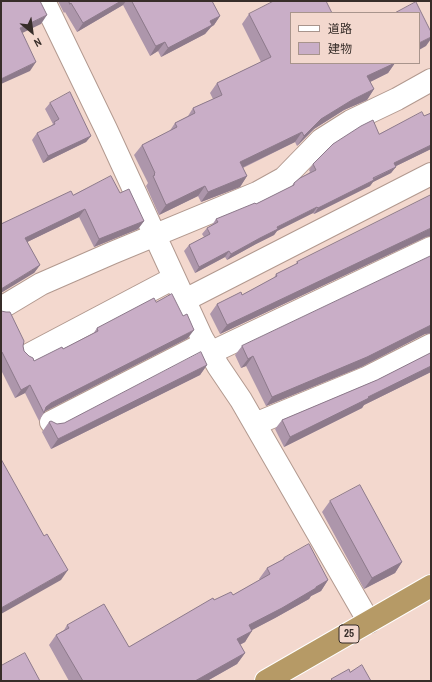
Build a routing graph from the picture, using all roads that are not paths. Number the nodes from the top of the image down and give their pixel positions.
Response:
1 (44, 1) edge
2 (431, 80) edge
3 (431, 174) edge
4 (155, 236) junction
5 (431, 248) edge
6 (174, 278) junction
7 (185, 300) junction
8 (1, 308) edge
9 (431, 345) edge
10 (208, 348) junction
11 (30, 354) dead end
12 (51, 422) edge
13 (255, 424) junction
14 (431, 586) edge
15 (369, 622) junction
16 (266, 681) edge

1 - 4 street
2 - 4 street
3 - 7 street
4 - 6 street
4 - 8 street
5 - 10 street
6 - 7 street
6 - 11 street
7 - 10 street
9 - 13 street
10 - 12 street
10 - 13 street
13 - 15 street
14 - 15 highway, 25
15 - 16 highway, 25

